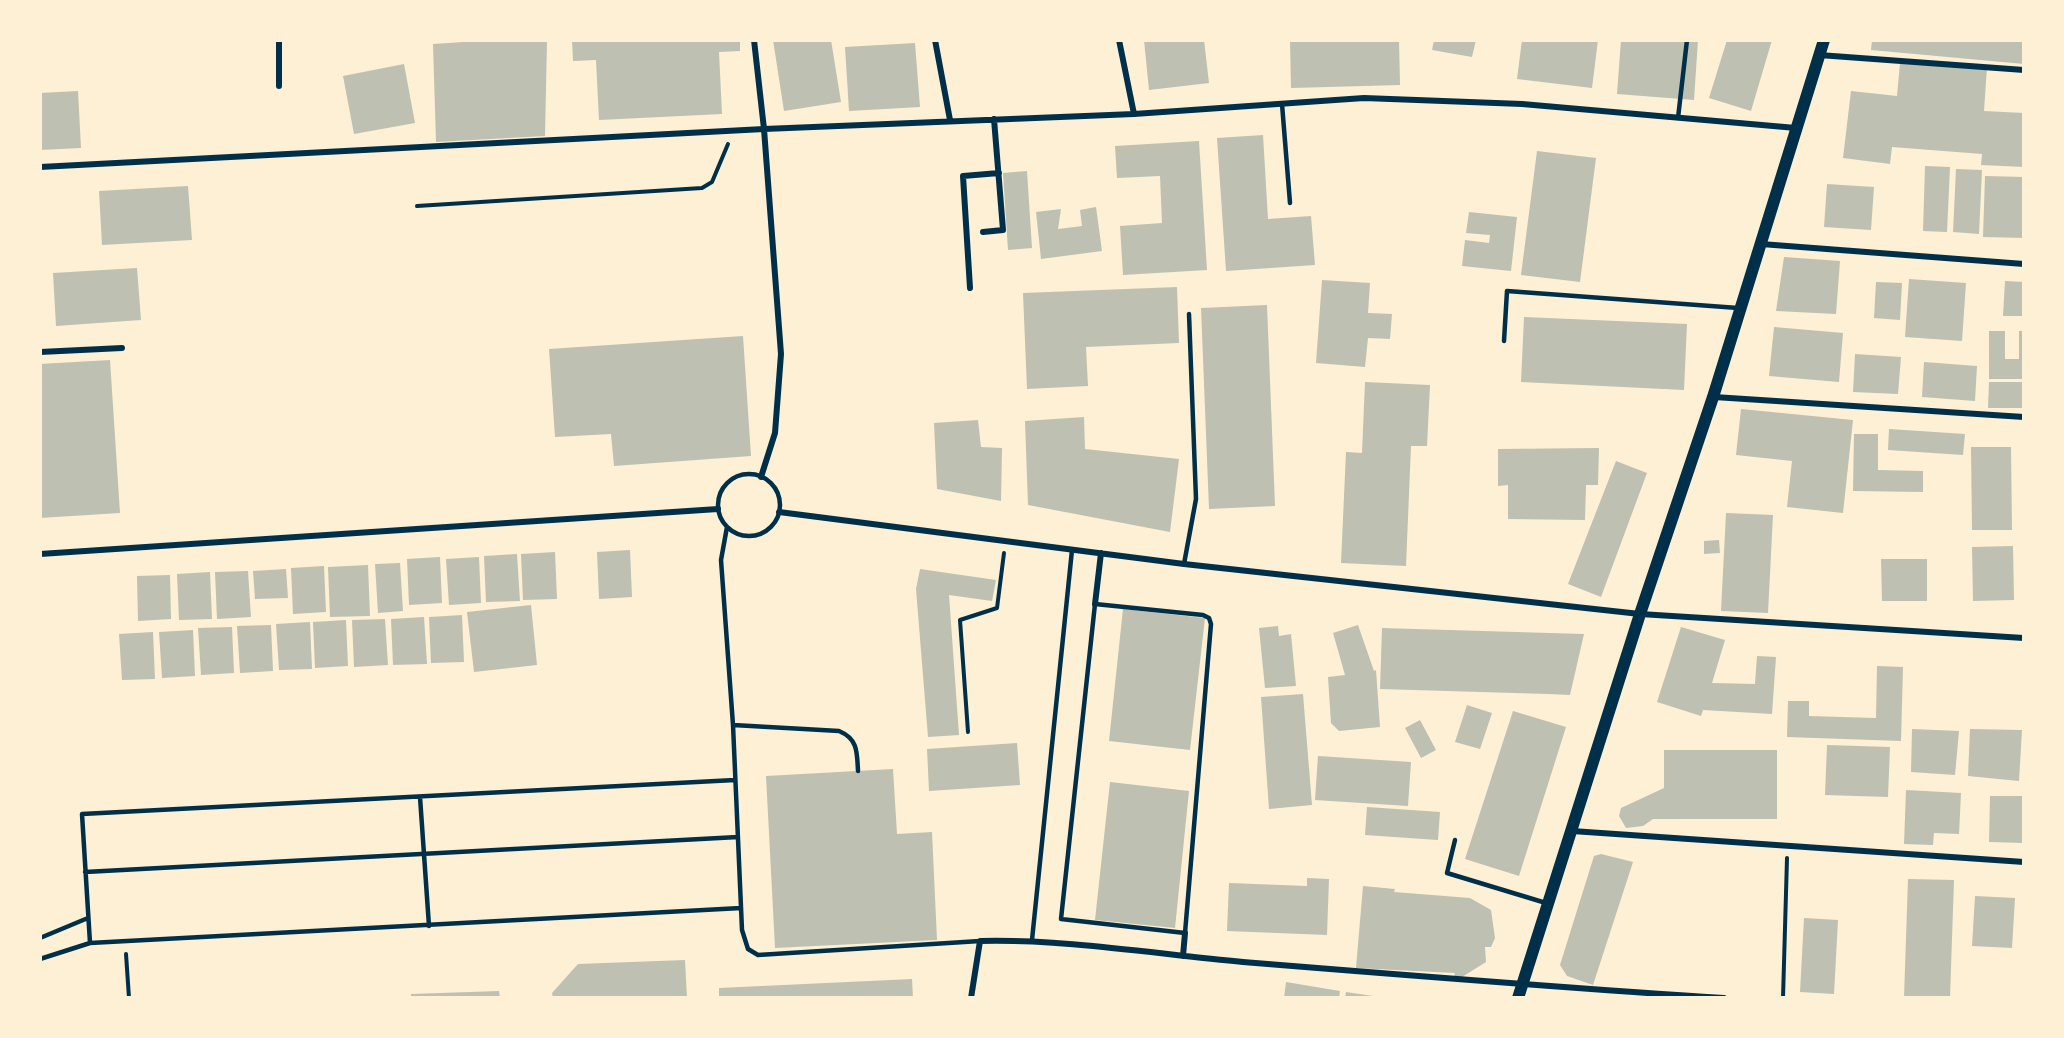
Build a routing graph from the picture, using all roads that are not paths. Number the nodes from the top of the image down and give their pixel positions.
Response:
1 (279, 40) edge
2 (754, 40) edge
3 (935, 40) edge
4 (1119, 40) edge
5 (1687, 40) edge
6 (1824, 40) edge
7 (1820, 55) junction
8 (2024, 70) edge
9 (279, 86) dead end
10 (1282, 104) junction
11 (1134, 114) junction
12 (1678, 118) junction
13 (994, 119) junction
14 (950, 120) junction
15 (1797, 128) junction
16 (764, 129) junction
17 (40, 167) edge
18 (999, 173) junction
19 (1290, 203) dead end
20 (983, 232) dead end
21 (1761, 244) junction
22 (2024, 264) edge
23 (970, 288) dead end
24 (1741, 308) junction
25 (1189, 314) dead end
26 (1504, 341) dead end
27 (122, 348) dead end
28 (40, 352) edge
29 (1713, 397) junction
30 (2024, 417) edge
31 (761, 477) junction
32 (718, 509) junction
33 (779, 512) junction
34 (727, 527) junction
35 (1072, 550) junction
36 (1101, 553) junction
37 (40, 554) edge
38 (1184, 564) junction
39 (1095, 604) junction
40 (1640, 614) junction
41 (2024, 638) edge
42 (733, 725) junction
43 (858, 771) dead end
44 (735, 780) junction
45 (420, 797) junction
46 (1572, 831) junction
47 (738, 837) junction
48 (1455, 840) dead end
49 (424, 854) junction
50 (2024, 862) edge
51 (85, 872) junction
52 (1548, 904) junction
53 (741, 908) junction
54 (88, 918) junction
55 (429, 926) junction
56 (1185, 933) junction
57 (40, 938) edge
58 (1032, 940) junction
59 (980, 942) junction
60 (90, 943) junction
61 (1183, 957) junction
62 (40, 959) edge
63 (1520, 992) edge
64 (972, 998) edge
65 (1724, 998) edge

1 - 9 street
2 - 16 street
3 - 14 street
4 - 11 street
5 - 12 lane
6 - 7 main road
7 - 8 street
7 - 15 main road
10 - 11 street
10 - 12 street
10 - 19 lane
11 - 13 street
12 - 15 street
13 - 14 street
13 - 18 street
14 - 16 street
15 - 21 main road
16 - 17 street
16 - 31 street
18 - 20 street
18 - 23 street
21 - 22 street
21 - 24 main road
24 - 26 lane
24 - 29 main road
25 - 38 lane
27 - 28 street
29 - 30 street
29 - 40 main road
31 - 32 lane
31 - 33 lane
32 - 34 lane
32 - 37 street
33 - 34 lane
33 - 35 street
34 - 42 lane
35 - 36 street
35 - 58 lane
36 - 38 street
36 - 39 street
38 - 40 street
39 - 56 lane
39 - 56 lane
40 - 41 street
40 - 46 main road
42 - 43 lane
42 - 44 lane
44 - 45 lane
44 - 47 lane
45 - 49 lane
45 - 51 lane
46 - 50 street
46 - 52 main road
47 - 49 lane
47 - 53 lane
48 - 52 lane
49 - 51 lane
49 - 55 lane
51 - 54 lane
52 - 63 main road
53 - 55 lane
53 - 59 lane
54 - 57 lane
54 - 60 lane
55 - 60 lane
56 - 61 street
58 - 59 street
58 - 61 street
59 - 64 street
60 - 62 lane
61 - 63 street
63 - 65 street

